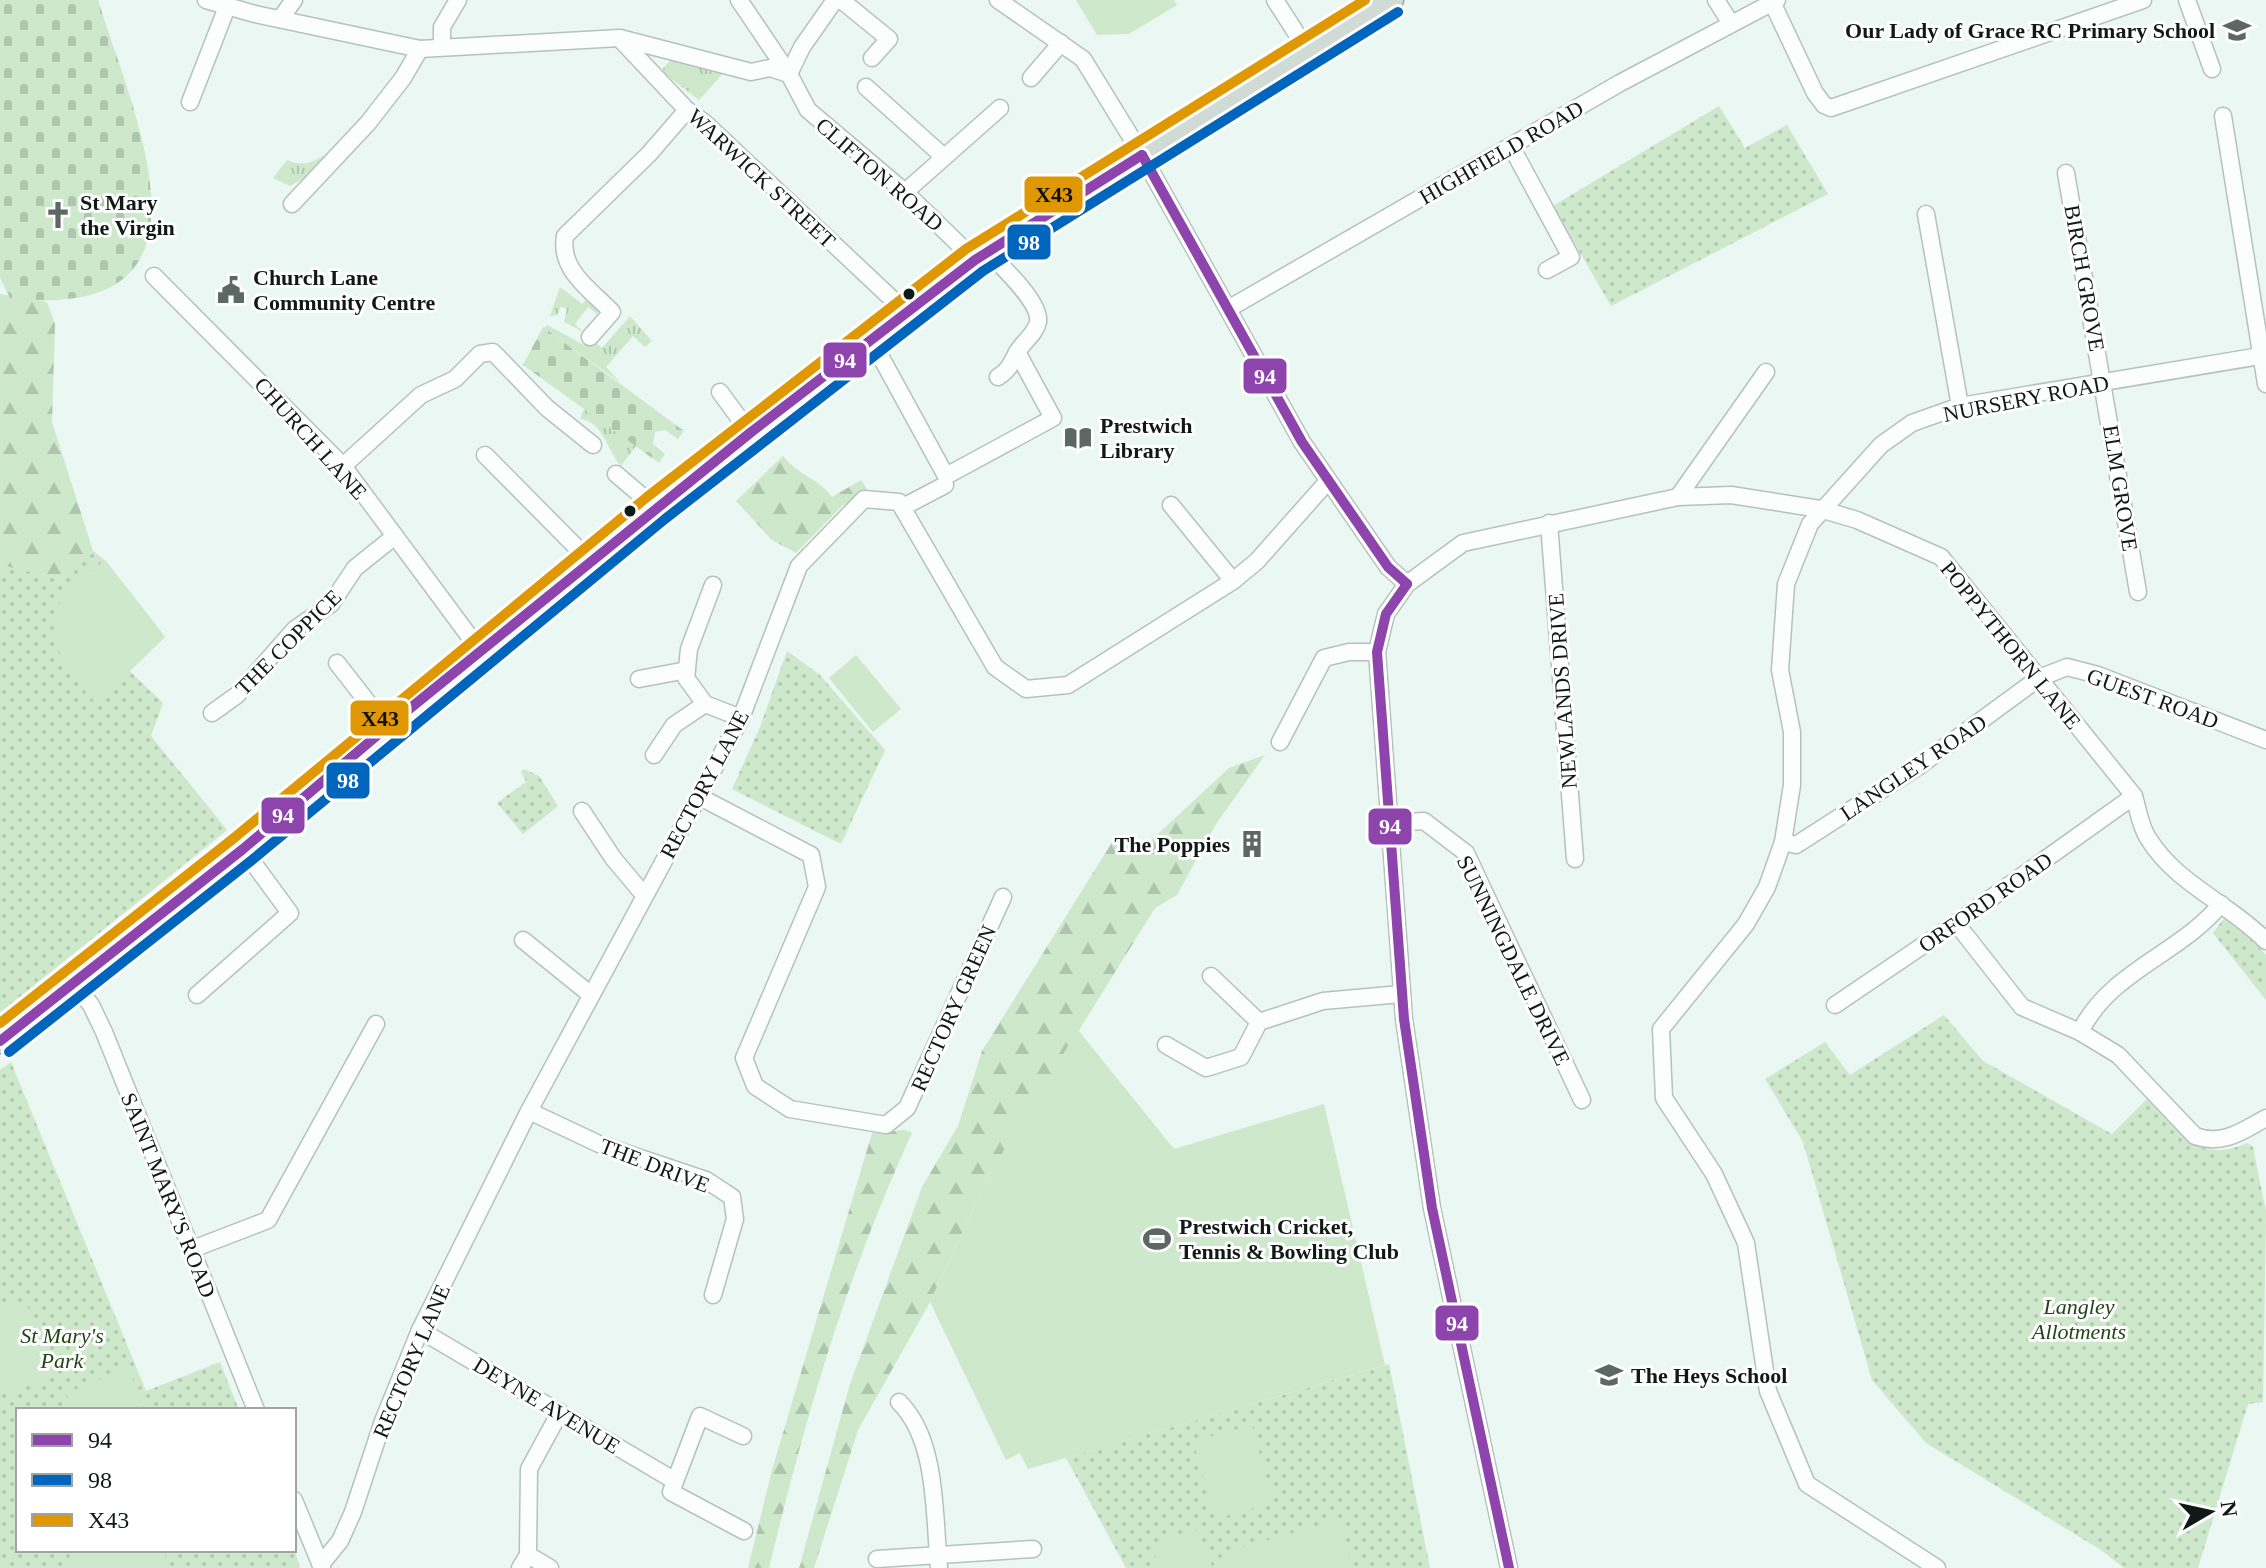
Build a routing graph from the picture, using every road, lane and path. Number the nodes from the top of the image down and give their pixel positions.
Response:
1 (206, 0) edge
2 (294, 0) edge
3 (458, 0) edge
4 (739, 0) edge
5 (835, 0) edge
6 (841, 0) edge
7 (1275, 0) edge
8 (1391, 0) edge
9 (1716, 0) edge
10 (2143, 0) edge
11 (2187, 0) edge
12 (1001, 1) edge
13 (1775, 1) edge
14 (227, 7) junction
15 (280, 19) junction
16 (1730, 22) junction
17 (620, 38) junction
18 (1061, 43) junction
19 (442, 47) junction
20 (420, 49) junction
21 (1307, 50) junction
22 (872, 58) dead end
23 (2212, 69) dead end
24 (789, 74) junction
25 (1031, 78) dead end
26 (866, 87) dead end
27 (190, 102) dead end
28 (1000, 108) dead end
29 (687, 110) junction
30 (2223, 116) dead end
31 (1512, 148) junction
32 (1142, 155) junction
33 (944, 157) junction
34 (2066, 173) dead end
35 (905, 192) junction
36 (292, 204) dead end
37 (1926, 214) dead end
38 (981, 256) junction
39 (1547, 270) dead end
40 (154, 276) dead end
41 (1228, 309) junction
42 (908, 314) junction
43 (590, 337) dead end
44 (872, 341) junction
45 (1017, 352) junction
46 (2264, 355) edge
47 (1766, 372) dead end
48 (998, 377) dead end
49 (2104, 384) junction
50 (2266, 384) edge
51 (720, 392) dead end
52 (1960, 406) junction
53 (750, 433) junction
54 (593, 445) dead end
55 (485, 455) dead end
56 (343, 466) junction
57 (616, 474) dead end
58 (1328, 481) junction
59 (945, 485) dead end
60 (1678, 497) junction
61 (1171, 505) dead end
62 (903, 507) junction
63 (656, 508) junction
64 (1820, 509) junction
65 (1549, 523) junction
66 (395, 536) junction
67 (593, 564) junction
68 (1233, 581) junction
69 (1407, 584) junction
70 (713, 585) dead end
71 (2138, 592) dead end
72 (481, 652) junction
73 (1377, 652) junction
74 (337, 663) dead end
75 (687, 670) junction
76 (2039, 678) junction
77 (639, 679) dead end
78 (705, 704) junction
79 (212, 713) dead end
80 (741, 718) junction
81 (387, 727) junction
82 (2266, 740) edge
83 (1280, 742) dead end
84 (654, 755) dead end
85 (2134, 796) junction
86 (700, 797) junction
87 (582, 811) dead end
88 (1388, 823) junction
89 (1783, 842) junction
90 (243, 849) junction
91 (1575, 859) dead end
92 (644, 895) junction
93 (1003, 897) dead end
94 (2221, 904) junction
95 (1956, 923) junction
96 (523, 940) dead end
97 (2266, 941) edge
98 (1211, 976) dead end
99 (74, 984) junction
100 (1401, 994) junction
101 (197, 995) dead end
102 (591, 995) junction
103 (1835, 1005) dead end
104 (1259, 1022) junction
105 (376, 1024) dead end
106 (2080, 1032) junction
107 (0, 1041) edge
108 (1166, 1045) dead end
109 (1582, 1100) dead end
110 (529, 1111) junction
111 (2266, 1118) edge
112 (190, 1250) junction
113 (713, 1295) dead end
114 (420, 1330) junction
115 (899, 1402) dead end
116 (255, 1408) edge
117 (560, 1412) junction
118 (743, 1436) dead end
119 (675, 1481) junction
120 (296, 1505) edge
121 (744, 1531) dead end
122 (1033, 1549) dead end
123 (877, 1559) dead end
124 (524, 1562) edge
125 (938, 1562) edge
126 (322, 1565) edge
127 (550, 1568) edge
128 (1509, 1568) edge
129 (1937, 1568) edge

1 - 14 street
2 - 15 street
3 - 19 street
4 - 24 street, CLIFTON ROAD
5 - 24 street
6 - 22 street
7 - 21 street
8 - 21 highway
9 - 16 street
10 - 13 street
11 - 23 street
12 - 18 street
13 - 16 street, HIGHFIELD ROAD
14 - 15 street
14 - 27 street
15 - 20 street
16 - 31 street, HIGHFIELD ROAD
17 - 19 street
17 - 24 street
17 - 29 street, WARWICK STREET
18 - 25 street
18 - 32 street
19 - 20 street
20 - 36 street
21 - 32 highway
24 - 35 street, CLIFTON ROAD
26 - 33 street
28 - 33 street
29 - 42 street, WARWICK STREET
29 - 43 street
30 - 46 street
31 - 39 street
31 - 41 street, HIGHFIELD ROAD
32 - 38 highway
32 - 41 street
33 - 35 street
34 - 49 street, BIRCH GROVE
35 - 38 street, CLIFTON ROAD
37 - 52 street
38 - 42 highway
38 - 45 street
40 - 56 street, CHURCH LANE
41 - 58 street
42 - 44 highway
44 - 45 street
44 - 53 highway
45 - 48 street
46 - 49 street, NURSERY ROAD
46 - 50 street
47 - 60 street
49 - 52 street, NURSERY ROAD
49 - 71 street, ELM GROVE
51 - 53 street
52 - 64 street, NURSERY ROAD
53 - 63 highway
54 - 56 street
55 - 67 street
56 - 66 street, CHURCH LANE
57 - 63 street
58 - 68 street
58 - 69 street
59 - 62 street
60 - 64 street, POPPYTHORN LANE
60 - 65 street, POPPYTHORN LANE
61 - 68 street
62 - 68 street
62 - 80 street, RECTORY LANE
63 - 67 highway
64 - 76 street, POPPYTHORN LANE
64 - 89 street, NURSERY ROAD
65 - 69 street, POPPYTHORN LANE
65 - 91 street, NEWLANDS DRIVE
66 - 72 street, CHURCH LANE
66 - 79 street, THE COPPICE
67 - 72 highway
69 - 73 street
70 - 75 street
72 - 81 highway
73 - 83 street
73 - 88 street
74 - 81 street
75 - 77 street
75 - 78 street
76 - 82 street, GUEST ROAD
76 - 85 street, POPPYTHORN LANE
76 - 89 street, LANGLEY ROAD
78 - 80 street
78 - 84 street
80 - 86 street, RECTORY LANE
81 - 90 highway
85 - 94 street
85 - 95 street, ORFORD ROAD
86 - 92 street, RECTORY LANE
86 - 93 street, RECTORY GREEN
87 - 92 street
88 - 100 street
88 - 109 street, SUNNINGDALE DRIVE
89 - 129 street, NURSERY ROAD
90 - 99 highway
90 - 101 street
92 - 102 street, RECTORY LANE
94 - 97 street
94 - 106 street
95 - 103 street, ORFORD ROAD
95 - 106 street
96 - 102 street
98 - 104 street
99 - 107 highway
99 - 112 street, SAINT MARY'S ROAD
100 - 104 street
100 - 128 street
102 - 110 street, RECTORY LANE
104 - 108 street
105 - 112 street
106 - 111 street
110 - 113 street, THE DRIVE
110 - 114 street, RECTORY LANE
112 - 116 street, SAINT MARY'S ROAD
114 - 117 street, DEYNE AVENUE
114 - 126 street, RECTORY LANE
115 - 125 street
117 - 119 street, DEYNE AVENUE
117 - 124 street
118 - 119 street
119 - 121 street, DEYNE AVENUE
120 - 126 street
122 - 125 street
123 - 125 street
124 - 127 street

